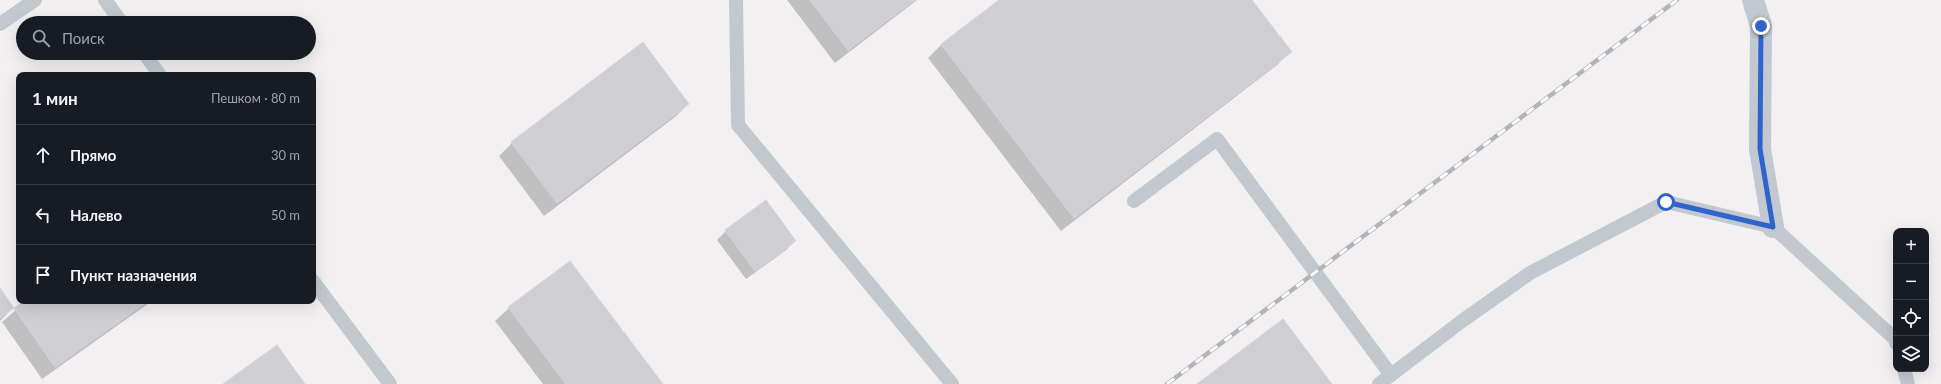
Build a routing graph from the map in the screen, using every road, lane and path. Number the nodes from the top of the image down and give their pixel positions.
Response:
1 (35, 0) edge
2 (104, 0) edge
3 (736, 0) edge
4 (1753, 0) edge
5 (117, 16) edge
6 (0, 24) edge
7 (149, 60) edge
8 (158, 72) edge
9 (1134, 201) dead end
10 (1773, 227) junction
11 (316, 285) edge
12 (1893, 337) edge
13 (1905, 372) edge
14 (1391, 375) junction
15 (390, 384) edge
16 (952, 384) edge
17 (1379, 384) edge
18 (1908, 384) edge

1 - 6 lane
2 - 5 lane
3 - 16 lane
4 - 10 street
7 - 8 lane
9 - 14 lane
10 - 12 lane
10 - 14 lane
11 - 15 lane
13 - 18 lane
14 - 17 lane

